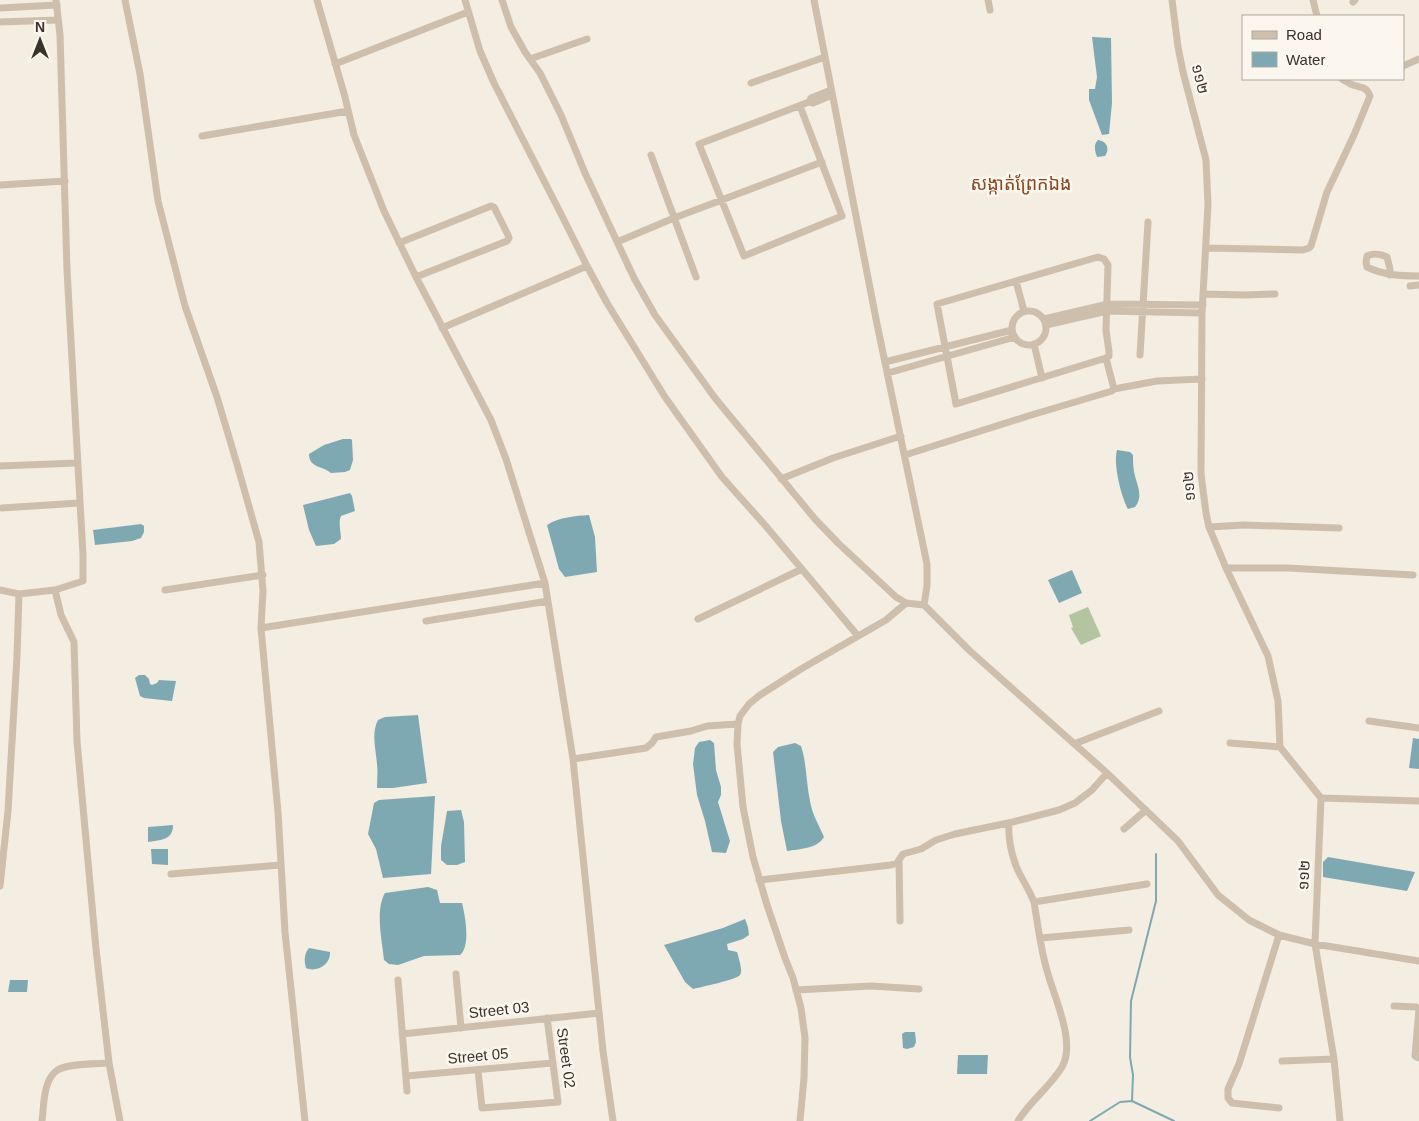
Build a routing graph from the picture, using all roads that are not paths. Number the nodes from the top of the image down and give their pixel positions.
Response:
1 (126, 0) edge
2 (317, 0) edge
3 (465, 0) edge
4 (502, 0) edge
5 (814, 0) edge
6 (988, 0) edge
7 (1172, 0) edge
8 (1313, 0) edge
9 (56, 2) edge
10 (0, 8) edge
11 (990, 10) dead end
12 (468, 12) junction
13 (1317, 15) edge
14 (58, 20) junction
15 (0, 22) edge
16 (587, 39) dead end
17 (825, 56) junction
18 (530, 59) junction
19 (1419, 59) edge
20 (335, 64) junction
21 (1404, 66) edge
22 (1344, 80) edge
23 (750, 83) dead end
24 (832, 92) junction
25 (800, 106) junction
26 (348, 111) junction
27 (202, 136) dead end
28 (651, 155) dead end
29 (822, 162) junction
30 (64, 181) junction
31 (0, 185) edge
32 (722, 200) junction
33 (674, 218) junction
34 (1148, 222) dead end
35 (617, 242) junction
36 (399, 243) junction
37 (1206, 248) junction
38 (587, 266) junction
39 (1390, 275) dead end
40 (1419, 276) edge
41 (416, 277) junction
42 (696, 277) dead end
43 (1016, 281) junction
44 (1419, 285) edge
45 (1410, 286) dead end
46 (1203, 294) junction
47 (1275, 294) dead end
48 (1107, 307) junction
49 (1143, 307) junction
50 (1202, 309) junction
51 (1024, 311) junction
52 (1045, 322) junction
53 (442, 328) junction
54 (1012, 330) junction
55 (1015, 337) junction
56 (1034, 344) junction
57 (944, 347) junction
58 (1140, 355) dead end
59 (946, 357) junction
60 (1106, 358) junction
61 (885, 362) junction
62 (888, 373) junction
63 (1042, 378) junction
64 (1202, 379) junction
65 (1114, 389) junction
66 (901, 436) junction
67 (905, 455) junction
68 (77, 462) junction
69 (0, 466) edge
70 (781, 479) junction
71 (79, 503) junction
72 (2, 508) dead end
73 (1210, 527) junction
74 (1338, 528) dead end
75 (1226, 568) junction
76 (802, 569) junction
77 (262, 575) junction
78 (1413, 575) dead end
79 (545, 583) junction
80 (0, 590) edge
81 (55, 590) junction
82 (165, 590) dead end
83 (18, 594) junction
84 (548, 601) junction
85 (906, 604) junction
86 (924, 605) junction
87 (698, 619) dead end
88 (426, 621) dead end
89 (261, 628) junction
90 (858, 636) junction
91 (1159, 711) dead end
92 (1369, 721) dead end
93 (738, 724) junction
94 (1419, 728) edge
95 (1230, 743) dead end
96 (1074, 744) junction
97 (1280, 747) junction
98 (573, 759) junction
99 (1107, 774) junction
100 (1321, 798) junction
101 (1419, 801) edge
102 (1146, 810) junction
103 (1009, 823) junction
104 (1124, 829) dead end
105 (899, 860) junction
106 (280, 865) junction
107 (171, 874) dead end
108 (759, 880) junction
109 (1147, 884) dead end
110 (0, 886) edge
111 (1034, 902) junction
112 (900, 921) dead end
113 (1129, 930) dead end
114 (1279, 935) junction
115 (1040, 938) junction
116 (1315, 944) junction
117 (1419, 961) edge
118 (456, 974) dead end
119 (398, 980) dead end
120 (919, 989) dead end
121 (796, 990) junction
122 (1394, 1006) dead end
123 (599, 1012) junction
124 (546, 1018) junction
125 (461, 1028) junction
126 (402, 1034) junction
127 (1419, 1058) edge
128 (1334, 1059) junction
129 (1282, 1061) dead end
130 (109, 1063) junction
131 (552, 1063) junction
132 (478, 1070) junction
133 (406, 1076) junction
134 (407, 1091) dead end
135 (1279, 1108) dead end
136 (42, 1121) edge
137 (120, 1121) edge
138 (305, 1121) edge
139 (613, 1121) edge
140 (800, 1121) edge
141 (1018, 1121) edge
142 (1340, 1121) edge

1 - 77 street
2 - 20 street
3 - 12 street
4 - 18 street
5 - 17 street
6 - 11 street
7 - 37 street, ១១២
8 - 13 street
9 - 10 street
9 - 14 street
12 - 20 street
12 - 38 street
14 - 15 street
14 - 30 street
16 - 18 street
17 - 23 street
17 - 24 street
18 - 35 street
19 - 21 street
20 - 26 street
22 - 37 street
24 - 25 street
24 - 61 street
25 - 29 street
25 - 32 street
26 - 27 street
26 - 36 street
28 - 33 street
29 - 32 street
29 - 32 street
30 - 31 street
30 - 68 street
32 - 33 street
33 - 35 street
33 - 42 street
34 - 49 street
35 - 70 street
36 - 41 street
36 - 41 street
37 - 46 street, ១១២
38 - 53 street
38 - 76 street
39 - 40 street
41 - 53 street
43 - 48 street
43 - 51 street
43 - 57 street
44 - 45 street
46 - 47 street
46 - 50 street, ១១២
48 - 49 street
48 - 52 street
48 - 60 street
49 - 50 street
49 - 58 street
50 - 64 street, ១១២
51 - 52 street
51 - 54 street
52 - 56 street
53 - 79 street
54 - 55 street
54 - 57 street
55 - 56 street
55 - 59 street
56 - 63 street
57 - 59 street
57 - 61 street
59 - 62 street
59 - 63 street
60 - 63 street
60 - 65 street
61 - 62 street
62 - 66 street
64 - 65 street
64 - 73 street, ១១២
65 - 67 street
66 - 67 street
66 - 70 street
67 - 86 street
68 - 69 street
68 - 71 street
70 - 85 street
71 - 72 street
71 - 81 street
73 - 74 street
73 - 75 street, ១១២
75 - 78 street
75 - 97 street, ១១២
76 - 87 street
76 - 90 street
77 - 82 street
77 - 89 street
79 - 84 street
79 - 89 street
80 - 83 street
81 - 83 street
81 - 130 street
83 - 110 street
84 - 88 street
84 - 98 street
85 - 86 street
85 - 90 street
86 - 96 street
89 - 106 street
90 - 93 street
91 - 96 street
92 - 94 street
93 - 98 street
93 - 108 street
95 - 97 street
96 - 99 street
97 - 100 street
98 - 123 street
99 - 102 street
99 - 103 street
100 - 101 street
100 - 116 street, ១១២
102 - 104 street
102 - 114 street
103 - 105 street
103 - 111 street
105 - 108 street
105 - 112 street
106 - 107 street
106 - 138 street
108 - 121 street
109 - 111 street
111 - 115 street
113 - 115 street
114 - 116 street
114 - 135 street
115 - 141 street
116 - 117 street
116 - 128 street, ១១២
118 - 125 street
119 - 126 street
120 - 121 street
121 - 140 street
122 - 127 street
123 - 124 street, Street 03
123 - 139 street
124 - 125 street, Street 03
124 - 131 street, Street 02
125 - 126 street, Street 03
126 - 133 street
128 - 129 street
128 - 142 street, ១១២
130 - 136 street
130 - 137 street
131 - 132 street, Street 05
131 - 132 street, Street 02
132 - 133 street, Street 05
133 - 134 street

